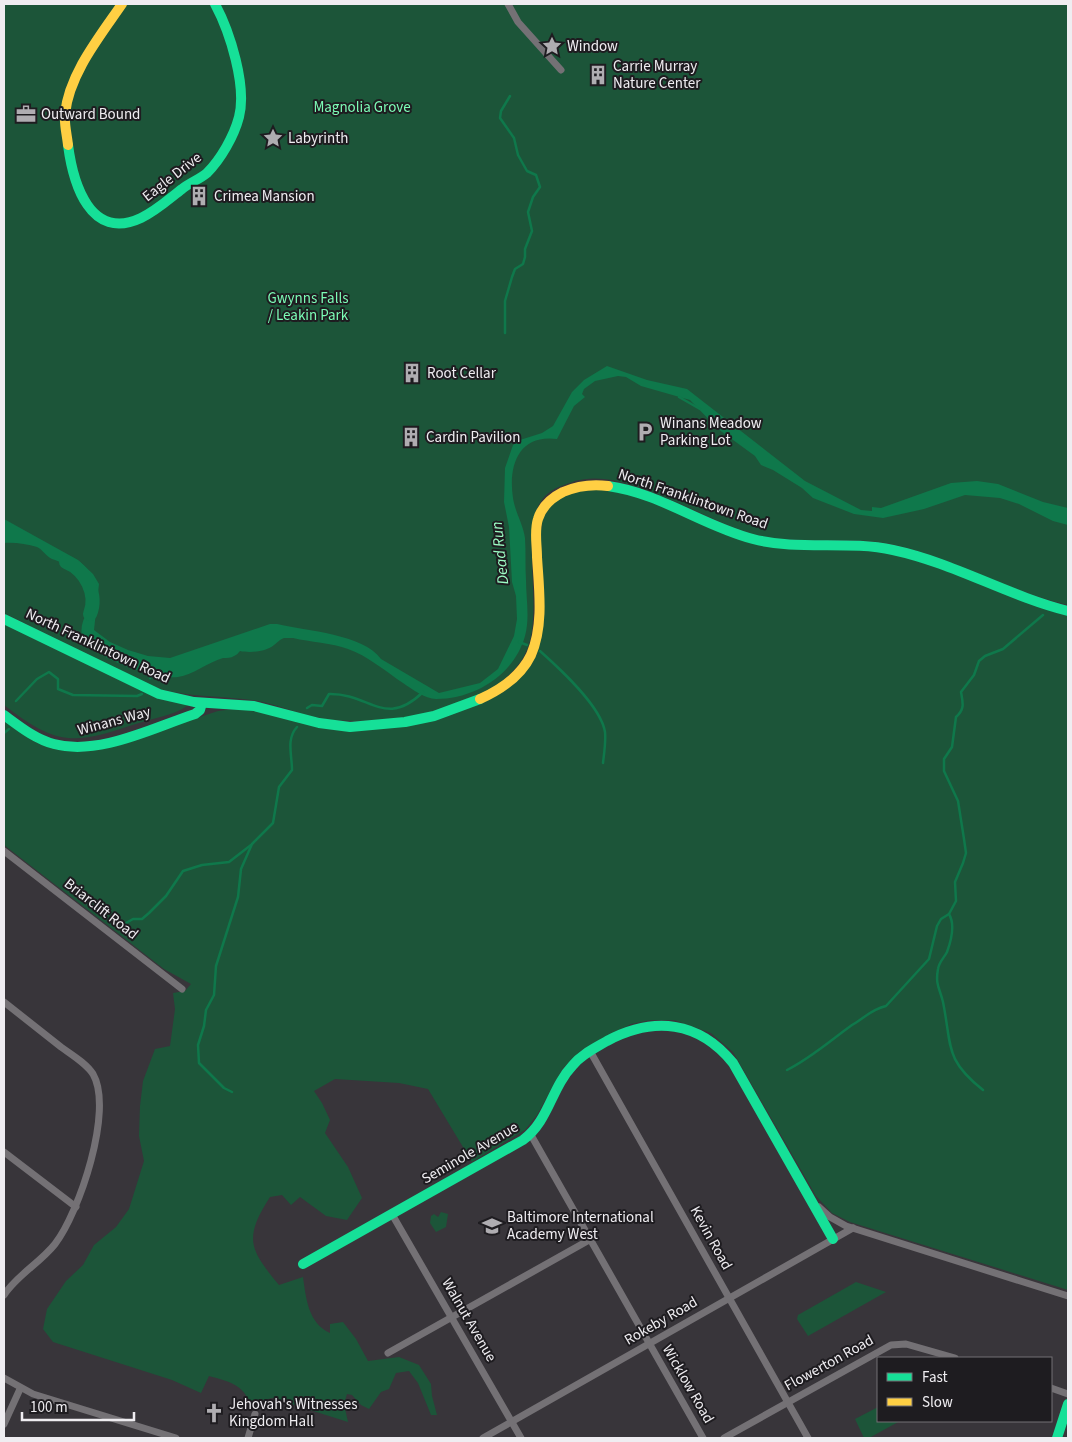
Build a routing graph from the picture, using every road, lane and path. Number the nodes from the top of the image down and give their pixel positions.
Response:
1 (122, 4) edge
2 (215, 4) edge
3 (508, 4) edge
4 (561, 70) dead end
5 (1068, 611) edge
6 (4, 619) edge
7 (200, 703) junction
8 (4, 715) edge
9 (4, 851) edge
10 (182, 989) dead end
11 (4, 1002) edge
12 (590, 1051) junction
13 (531, 1135) junction
14 (4, 1152) edge
15 (814, 1201) junction
16 (76, 1207) junction
17 (393, 1216) junction
18 (853, 1228) junction
19 (591, 1239) junction
20 (833, 1239) junction
21 (303, 1264) dead end
22 (4, 1295) edge
23 (1068, 1296) edge
24 (730, 1298) junction
25 (452, 1318) junction
26 (650, 1344) junction
27 (388, 1353) dead end
28 (952, 1357) edge
29 (4, 1378) edge
30 (1052, 1388) edge
31 (20, 1389) junction
32 (1068, 1394) edge
33 (788, 1402) junction
34 (1068, 1404) edge
35 (255, 1414) dead end
36 (511, 1422) junction
37 (4, 1424) edge
38 (176, 1438) edge
39 (248, 1438) edge
40 (483, 1438) edge
41 (521, 1438) edge
42 (703, 1438) edge
43 (724, 1438) edge
44 (808, 1438) edge
45 (1058, 1438) edge

1 - 2 street, Eagle Drive
3 - 4 street
5 - 7 street, North Franklintown Road
6 - 7 street, North Franklintown Road
7 - 8 street, Winans Way
9 - 10 street, Briarclift Road
11 - 16 street
12 - 13 street, Seminole Avenue
12 - 15 street, Seminole Avenue
12 - 24 street, Kevin Road
13 - 17 street, Seminole Avenue
13 - 19 street, Wicklow Road
14 - 16 street
15 - 18 street
15 - 20 street, Seminole Avenue
16 - 22 street
17 - 21 street, Seminole Avenue
17 - 25 street, Walnut Avenue
18 - 20 street, Rokeby Road
18 - 23 street
19 - 25 street
19 - 26 street, Wicklow Road
20 - 24 street, Rokeby Road
24 - 26 street, Rokeby Road
24 - 33 street, Kevin Road
25 - 27 street
25 - 36 street, Walnut Avenue
26 - 36 street, Rokeby Road
26 - 42 street, Wicklow Road
28 - 33 street, Flowerton Road
29 - 31 street
30 - 32 street
31 - 37 street
31 - 38 street
33 - 43 street, Flowerton Road
33 - 44 street, Kevin Road
34 - 45 street
35 - 39 street
36 - 40 street, Rokeby Road
36 - 41 street, Walnut Avenue

